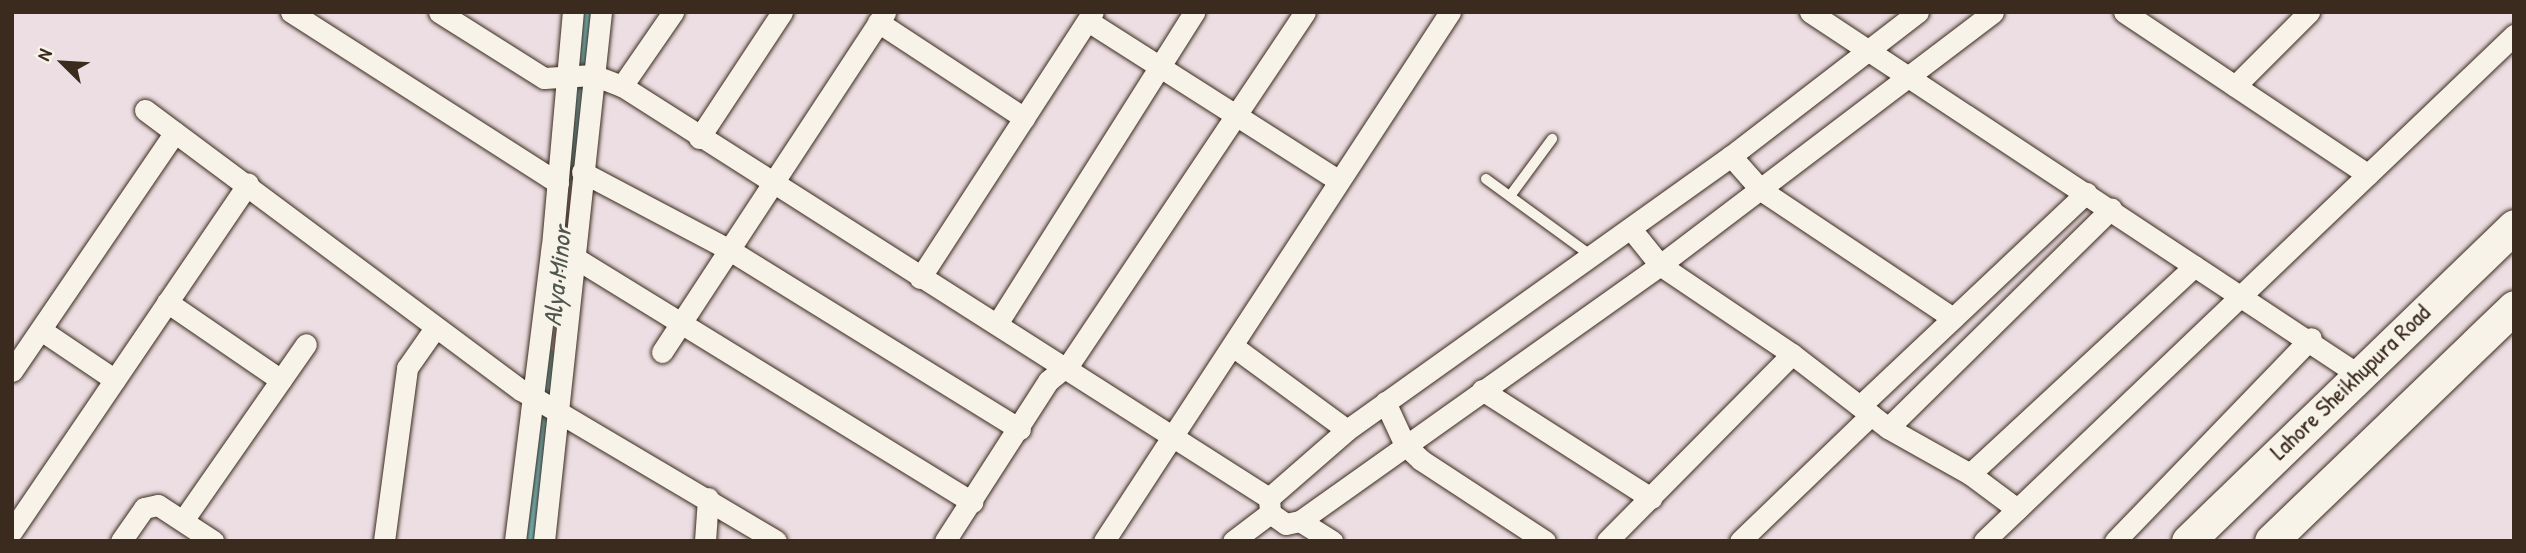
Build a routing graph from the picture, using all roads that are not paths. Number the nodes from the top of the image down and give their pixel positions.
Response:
1 (291, 12) edge
2 (439, 12) edge
3 (573, 12) edge
4 (601, 12) edge
5 (673, 12) edge
6 (782, 12) edge
7 (1194, 12) edge
8 (1305, 12) edge
9 (1450, 12) edge
10 (1810, 12) edge
11 (1918, 12) edge
12 (1993, 12) edge
13 (2124, 12) edge
14 (2309, 12) edge
15 (1090, 16) edge
16 (881, 17) edge
17 (2514, 35) edge
18 (1868, 50) junction
19 (1159, 65) junction
20 (593, 75) junction
21 (1908, 76) junction
22 (567, 80) junction
23 (622, 86) junction
24 (2235, 86) junction
25 (145, 110) dead end
26 (1237, 114) junction
27 (1024, 118) junction
28 (175, 132) junction
29 (699, 138) junction
30 (1552, 139) dead end
31 (1731, 156) junction
32 (582, 172) junction
33 (2368, 175) junction
34 (1486, 179) dead end
35 (1338, 180) junction
36 (770, 181) junction
37 (558, 183) junction
38 (248, 184) junction
39 (1761, 190) junction
40 (2086, 193) junction
41 (1510, 196) junction
42 (2111, 209) junction
43 (2514, 226) edge
44 (1631, 229) junction
45 (728, 249) junction
46 (572, 256) junction
47 (1593, 257) junction
48 (1660, 265) junction
49 (2195, 266) junction
50 (920, 278) junction
51 (2242, 293) junction
52 (167, 302) junction
53 (2514, 307) edge
54 (1953, 318) junction
55 (683, 319) junction
56 (996, 324) junction
57 (435, 328) junction
58 (41, 330) junction
59 (2311, 338) junction
60 (306, 344) dead end
61 (1234, 346) junction
62 (662, 352) dead end
63 (1792, 354) junction
64 (1062, 370) junction
65 (12, 371) edge
66 (2357, 373) junction
67 (115, 380) junction
68 (281, 380) junction
69 (1482, 390) junction
70 (533, 397) junction
71 (1385, 402) junction
72 (1865, 410) junction
73 (559, 414) junction
74 (1888, 428) junction
75 (1020, 429) junction
76 (1346, 430) junction
77 (1172, 436) junction
78 (1405, 445) junction
79 (1969, 474) junction
80 (708, 498) junction
81 (1651, 498) junction
82 (972, 502) junction
83 (1269, 505) junction
84 (2017, 509) junction
85 (184, 519) junction
86 (1300, 521) junction
87 (12, 531) edge
88 (121, 541) edge
89 (213, 541) edge
90 (384, 541) edge
91 (514, 541) edge
92 (544, 541) edge
93 (705, 541) edge
94 (776, 541) edge
95 (945, 541) edge
96 (1104, 541) edge
97 (1233, 541) edge
98 (1332, 541) edge
99 (1545, 541) edge
100 (1607, 541) edge
101 (1740, 541) edge
102 (1984, 541) edge
103 (2115, 541) edge
104 (2188, 541) edge
105 (2272, 541) edge

1 - 37 street
2 - 22 street
3 - 22 street
4 - 20 street
5 - 23 street
6 - 29 street
7 - 19 street
8 - 26 street
9 - 35 street
10 - 18 street
11 - 18 street
12 - 21 street
13 - 24 street
14 - 24 street
15 - 19 street
15 - 27 street
16 - 27 street
16 - 36 street
17 - 33 street
18 - 21 street
18 - 31 street
19 - 26 street
19 - 56 street
20 - 22 street
20 - 23 street
20 - 32 street
21 - 39 street
21 - 40 street
22 - 37 street
23 - 29 street
24 - 33 street
25 - 28 street
26 - 35 street
26 - 64 street
27 - 50 street
28 - 38 street
28 - 58 street
29 - 36 street
30 - 41 lane
31 - 39 street
31 - 44 street
32 - 45 street
32 - 46 street
33 - 51 street
34 - 41 lane
35 - 61 street
36 - 45 street
36 - 50 street
37 - 70 street
38 - 52 street
38 - 57 street
39 - 48 street
39 - 54 street
40 - 42 street
40 - 54 street
41 - 47 lane
42 - 49 street
42 - 74 street
43 - 66 highway, Lahore Sheikhupura Road
44 - 47 street
44 - 48 street
45 - 55 street
45 - 75 street
46 - 55 street
46 - 73 street
47 - 71 street
48 - 63 street
48 - 69 street
49 - 51 street
49 - 79 street
50 - 56 street
51 - 59 street
51 - 84 street
52 - 67 street
52 - 68 street
53 - 105 highway
54 - 72 street
55 - 62 street
55 - 82 street
56 - 64 street
57 - 70 street
57 - 90 street
58 - 65 street
58 - 67 street
59 - 66 street
59 - 103 street
60 - 68 street
61 - 76 street
61 - 77 street
63 - 72 street
63 - 81 street
64 - 75 street
64 - 77 street
66 - 104 highway, Lahore Sheikhupura Road
67 - 87 street
68 - 85 street
69 - 78 street
69 - 81 street
70 - 73 street
70 - 91 street
71 - 76 street
71 - 78 street
72 - 74 street
72 - 101 street
73 - 80 street
73 - 92 street
74 - 79 street
75 - 82 street
76 - 83 street
77 - 83 street
77 - 96 street
78 - 86 street
78 - 99 street
79 - 84 street
80 - 93 street
80 - 94 street
81 - 100 street
82 - 95 street
83 - 86 street
83 - 97 street
84 - 102 street
85 - 88 street
85 - 89 street
86 - 98 street

